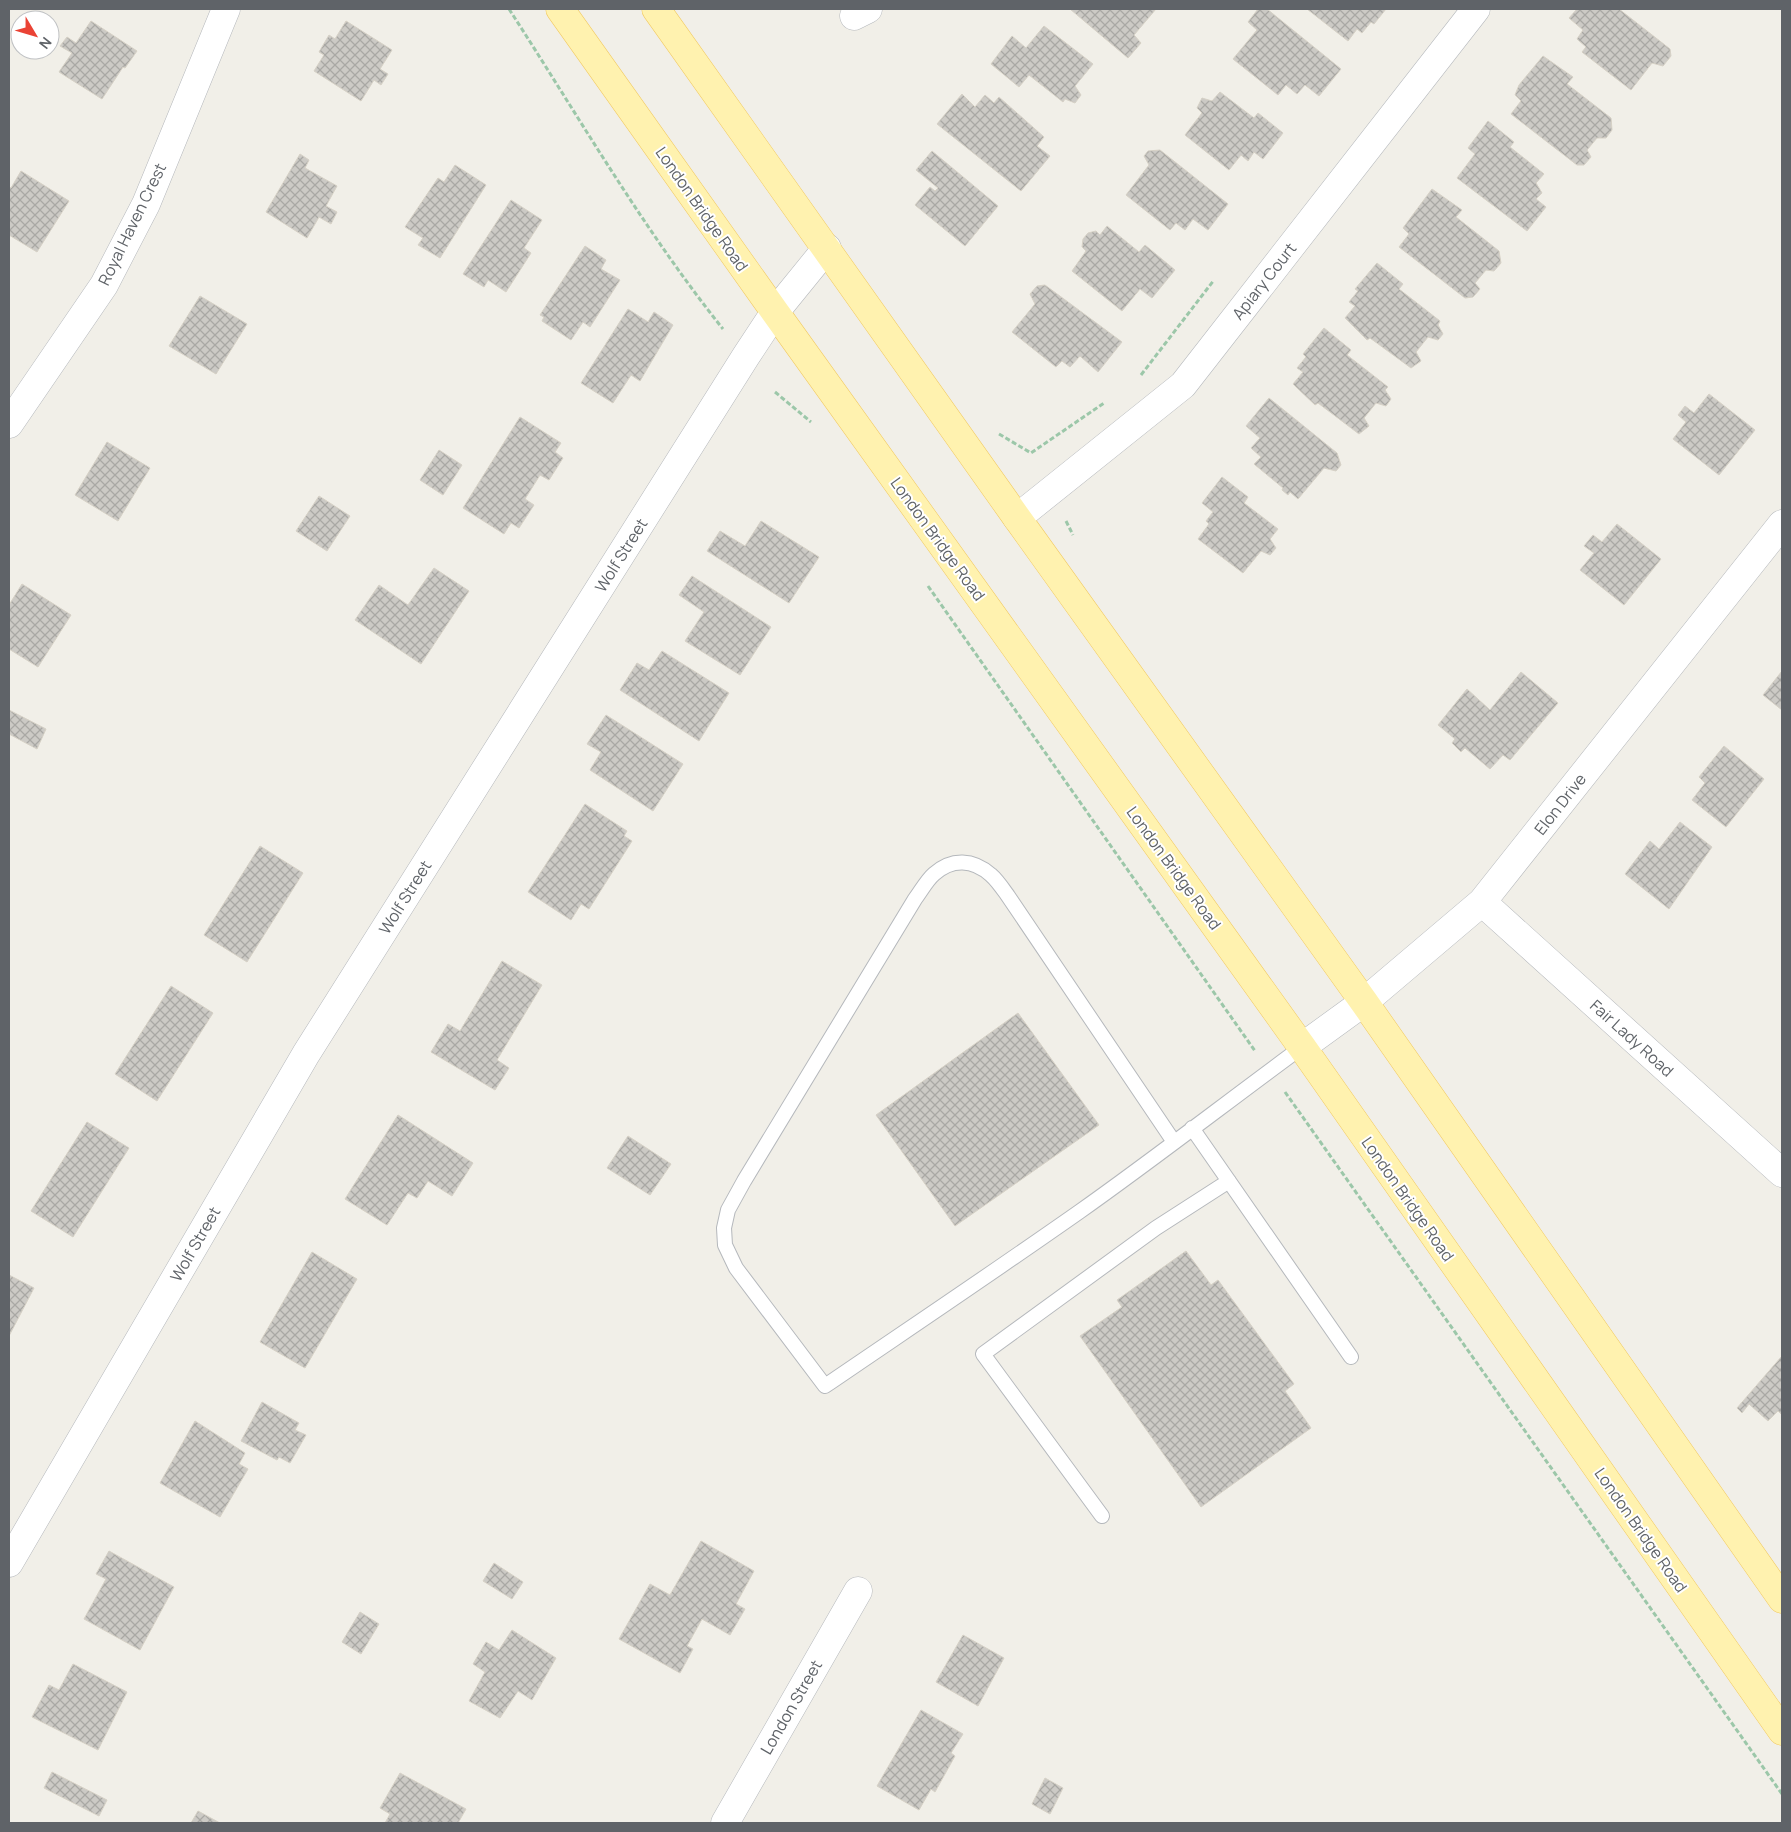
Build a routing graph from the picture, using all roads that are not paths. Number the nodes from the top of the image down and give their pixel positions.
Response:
1 (226, 9) edge
2 (560, 9) edge
3 (656, 9) edge
4 (1476, 9) edge
5 (827, 248) junction
6 (775, 312) junction
7 (9, 424) edge
8 (1017, 518) junction
9 (1782, 524) edge
10 (1482, 902) junction
11 (1364, 1002) junction
12 (1302, 1047) junction
13 (1192, 1128) junction
14 (1174, 1142) junction
15 (1782, 1173) edge
16 (1229, 1182) junction
17 (1352, 1357) dead end
18 (1102, 1516) dead end
19 (9, 1563) edge
20 (858, 1591) dead end
21 (1782, 1599) edge
22 (1782, 1731) edge
23 (725, 1823) edge

1 - 7 street, Royal Haven Crest
2 - 6 main road, London Bridge Road
3 - 5 main road
4 - 8 street, Apiary Court
5 - 6 street, Wolf Street
5 - 8 main road
6 - 12 main road, London Bridge Road
6 - 19 street, Wolf Street
8 - 11 main road
9 - 10 street, Elon Drive
10 - 11 street, Elon Drive
10 - 15 street, Fair Lady Road
11 - 12 street, Elon Drive
11 - 21 main road
12 - 13 lane
12 - 22 main road, London Bridge Road
13 - 14 lane
13 - 16 lane
14 - 14 lane
16 - 17 lane
16 - 18 lane
20 - 23 street, London Street

